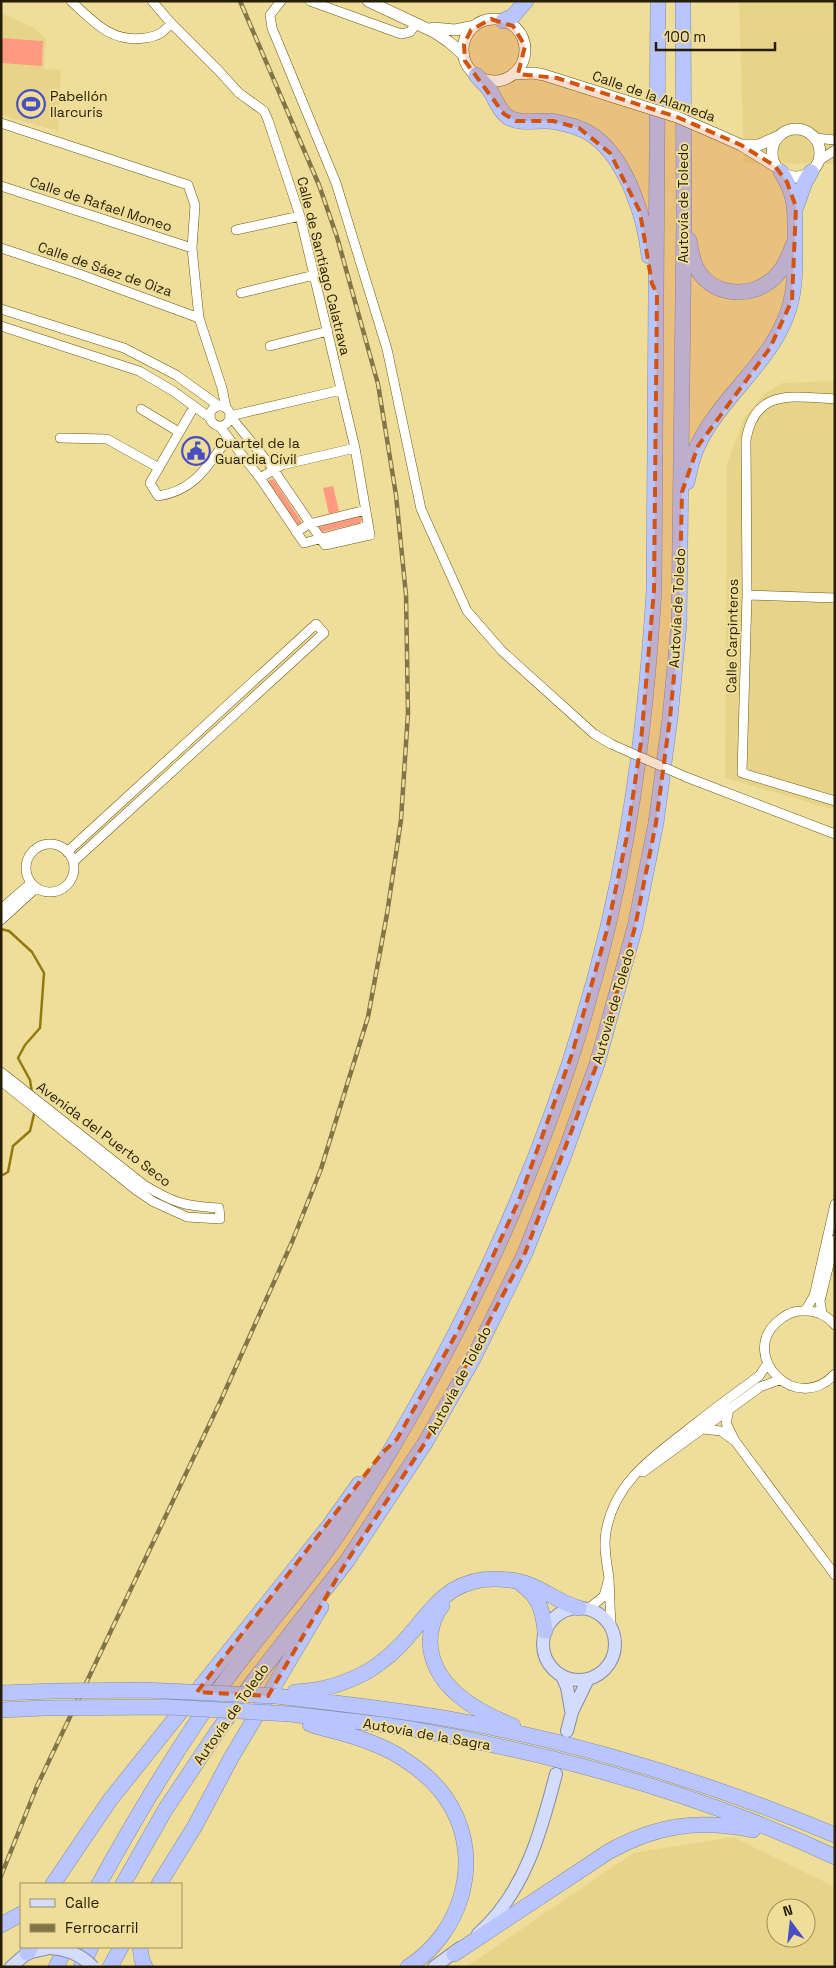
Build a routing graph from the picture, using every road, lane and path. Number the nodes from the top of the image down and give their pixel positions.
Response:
1 (71, 1) edge
2 (152, 1) edge
3 (282, 1) edge
4 (310, 1) edge
5 (368, 1) edge
6 (526, 1) edge
7 (658, 1) edge
8 (683, 1) edge
9 (503, 21) junction
10 (171, 23) junction
11 (419, 24) junction
12 (475, 26) junction
13 (525, 52) junction
14 (464, 55) junction
15 (513, 74) junction
16 (476, 75) junction
17 (557, 78) junction
18 (1, 123) edge
19 (779, 136) junction
20 (815, 138) junction
21 (835, 140) edge
22 (741, 145) junction
23 (835, 150) edge
24 (815, 166) junction
25 (778, 169) junction
26 (1, 186) edge
27 (796, 207) junction
28 (300, 216) junction
29 (684, 220) junction
30 (236, 230) dead end
31 (795, 239) junction
32 (1, 248) edge
33 (192, 248) junction
34 (314, 275) junction
35 (241, 293) dead end
36 (657, 293) junction
37 (1, 309) edge
38 (199, 318) junction
39 (1, 326) edge
40 (328, 331) junction
41 (270, 346) dead end
42 (341, 390) junction
43 (835, 399) edge
44 (141, 409) dead end
45 (225, 410) junction
46 (191, 412) dead end
47 (209, 417) junction
48 (220, 427) junction
49 (179, 432) junction
50 (60, 438) dead end
51 (228, 438) junction
52 (355, 448) junction
53 (158, 468) junction
54 (273, 470) junction
55 (260, 478) junction
56 (682, 492) junction
57 (366, 510) junction
58 (308, 524) junction
59 (296, 532) junction
60 (321, 542) junction
61 (747, 595) junction
62 (835, 598) edge
63 (835, 801) edge
64 (835, 834) edge
65 (67, 852) junction
66 (73, 862) junction
67 (33, 885) junction
68 (1, 909) edge
69 (1, 920) edge
70 (1, 1072) edge
71 (1, 1081) edge
72 (835, 1204) edge
73 (835, 1240) edge
74 (805, 1311) junction
75 (822, 1314) junction
76 (835, 1325) edge
77 (768, 1363) junction
78 (835, 1374) edge
79 (779, 1380) junction
80 (729, 1410) junction
81 (703, 1429) junction
82 (397, 1440) junction
83 (735, 1441) junction
84 (621, 1493) junction
85 (347, 1561) junction
86 (835, 1575) edge
87 (609, 1578) junction
88 (516, 1580) junction
89 (457, 1589) junction
90 (583, 1609) junction
91 (611, 1628) junction
92 (545, 1631) junction
93 (562, 1676) junction
94 (588, 1679) junction
95 (1, 1694) edge
96 (298, 1695) junction
97 (1, 1710) edge
98 (572, 1712) junction
99 (290, 1714) junction
100 (567, 1731) dead end
101 (534, 1738) junction
102 (556, 1774) dead end
103 (131, 1775) junction
104 (195, 1826) junction
105 (835, 1835) edge
106 (835, 1857) edge
107 (835, 1862) edge
108 (54, 1883) edge
109 (66, 1883) edge
110 (100, 1883) edge
111 (124, 1883) edge
112 (160, 1883) edge
113 (170, 1883) edge
114 (20, 1915) edge
115 (2, 1924) edge
116 (66, 1948) edge
117 (90, 1948) edge
118 (120, 1948) edge
119 (140, 1948) edge
120 (29, 1950) edge
121 (454, 1954) junction
122 (11, 1967) edge
123 (56, 1967) edge
124 (81, 1967) edge
125 (93, 1967) edge
126 (110, 1967) edge
127 (145, 1967) edge
128 (408, 1967) edge
129 (434, 1967) edge

1 - 10 street
2 - 10 street, Calle de Santiago Calatrava
3 - 64 street, bridge
4 - 11 street
5 - 11 street
6 - 9 highway
7 - 36 highway, Autovía de Toledo
8 - 29 highway, Autovía de Toledo
9 - 12 street
9 - 13 street, Calle de la Alameda
10 - 28 street, Calle de Santiago Calatrava
11 - 12 street
11 - 14 street
12 - 14 street
13 - 15 street
13 - 17 street, Calle de la Alameda
14 - 16 street
15 - 16 street, Calle de la Alameda
15 - 17 street, Calle de la Alameda
16 - 36 highway
17 - 22 street, Calle de la Alameda, bridge
18 - 33 street
19 - 20 street
19 - 22 street
19 - 25 street
20 - 21 street
20 - 24 street
22 - 25 street, Calle de la Alameda
23 - 24 street
24 - 25 street
24 - 27 highway
25 - 27 highway
26 - 33 street, Calle de Rafael Moneo
27 - 31 highway
28 - 30 street
28 - 34 street, Calle de Santiago Calatrava
29 - 31 highway
29 - 56 highway, Autovía de Toledo
31 - 56 highway
32 - 38 street, Calle de Sáez de Oiza
33 - 38 street
34 - 35 street
34 - 40 street, Calle de Santiago Calatrava
36 - 82 highway, Autovía de Toledo
37 - 45 street
38 - 45 street
39 - 47 street
40 - 41 street
40 - 42 street, Calle de Santiago Calatrava
42 - 45 street
42 - 52 street, Calle de Santiago Calatrava
43 - 61 street, Calle Carpinteros
44 - 49 street
45 - 47 street
45 - 48 street
45 - 54 street
46 - 49 street
47 - 48 street
48 - 51 street
49 - 53 street
50 - 53 street
51 - 53 street
51 - 55 street
52 - 54 street
52 - 57 street, Calle de Santiago Calatrava
54 - 55 street
54 - 58 street
55 - 59 street
56 - 85 highway, Autovía de Toledo
57 - 58 street
57 - 60 street, Calle de Santiago Calatrava
58 - 59 street
58 - 60 street
59 - 60 street
61 - 62 street
61 - 63 street, Calle Carpinteros
65 - 66 street
65 - 66 street
65 - 67 street
66 - 67 street
67 - 68 street
67 - 69 street
70 - 71 street, Avenida del Puerto Seco
72 - 74 street
73 - 75 street
74 - 75 street
74 - 77 street
75 - 76 street
77 - 79 street
77 - 84 street
78 - 79 street
79 - 80 street
80 - 81 street
80 - 83 street
81 - 83 street
81 - 84 street
82 - 103 highway
82 - 110 highway, Autovía de Toledo
83 - 86 street
84 - 87 street
85 - 104 highway
85 - 111 highway, Autovía de Toledo
87 - 90 street
87 - 91 street
88 - 89 highway
88 - 90 highway
88 - 92 highway
89 - 96 highway
89 - 101 highway
90 - 91 main road
90 - 92 main road
91 - 94 main road
92 - 93 main road
93 - 94 main road
93 - 98 main road
94 - 98 main road
95 - 96 highway, bridge
96 - 101 highway, Autovía de la Sagra
97 - 99 highway, Autovía de la Sagra, bridge
98 - 100 main road
99 - 106 highway, Autovía de la Sagra
99 - 128 highway
101 - 105 highway, Autovía de la Sagra
102 - 121 main road
103 - 108 highway
103 - 109 highway
104 - 112 highway
104 - 113 highway
107 - 121 highway
114 - 115 highway
116 - 123 highway
117 - 124 highway
118 - 126 highway
119 - 127 highway
120 - 122 main road
120 - 125 main road, bridge
121 - 129 main road

